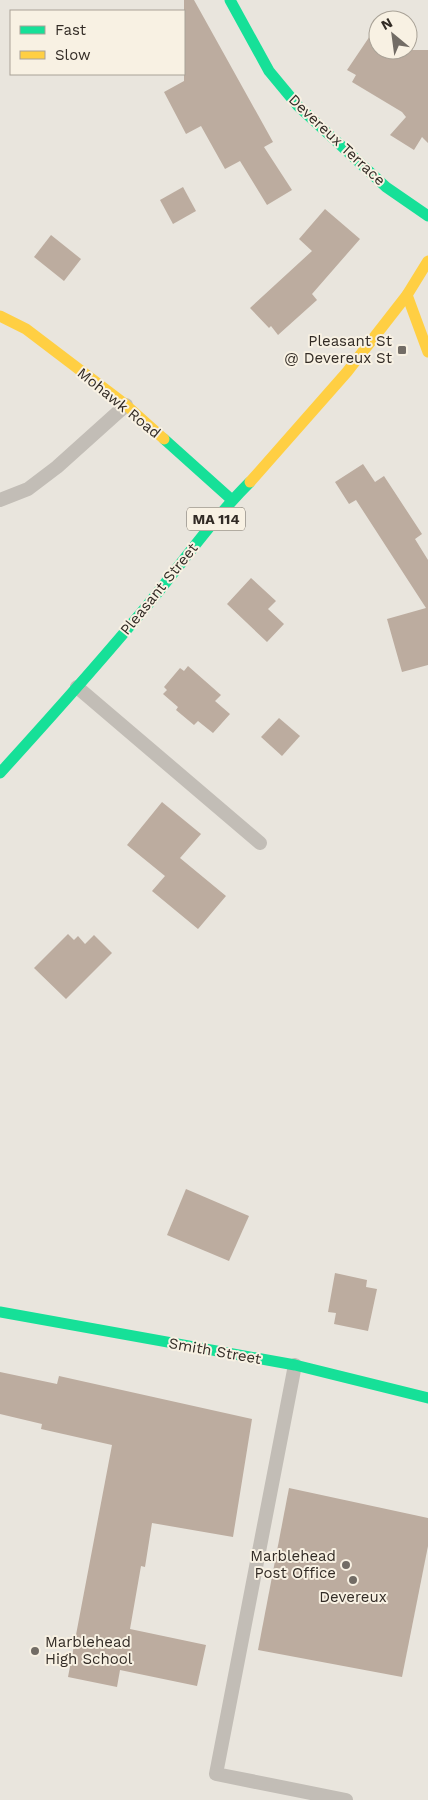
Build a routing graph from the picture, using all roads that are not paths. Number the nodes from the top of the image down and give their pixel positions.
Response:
1 (230, 0) edge
2 (428, 216) edge
3 (428, 261) edge
4 (408, 295) junction
5 (0, 316) edge
6 (428, 352) edge
7 (126, 405) junction
8 (0, 500) edge
9 (232, 500) junction
10 (77, 687) junction
11 (0, 773) edge
12 (260, 843) dead end
13 (0, 1312) edge
14 (295, 1365) junction
15 (428, 1398) edge
16 (346, 1800) edge

1 - 2 street, Devereux Terrace
3 - 4 street, Pleasant Street / MA 114
4 - 6 street
4 - 9 street, Pleasant Street / MA 114
5 - 7 street, Mohawk Road
7 - 8 lane
7 - 9 street, Mohawk Road
9 - 10 street, Pleasant Street / MA 114
10 - 11 street, Pleasant Street / MA 114
10 - 12 lane
13 - 14 street, Smith Street
14 - 15 street, Smith Street
14 - 16 lane

